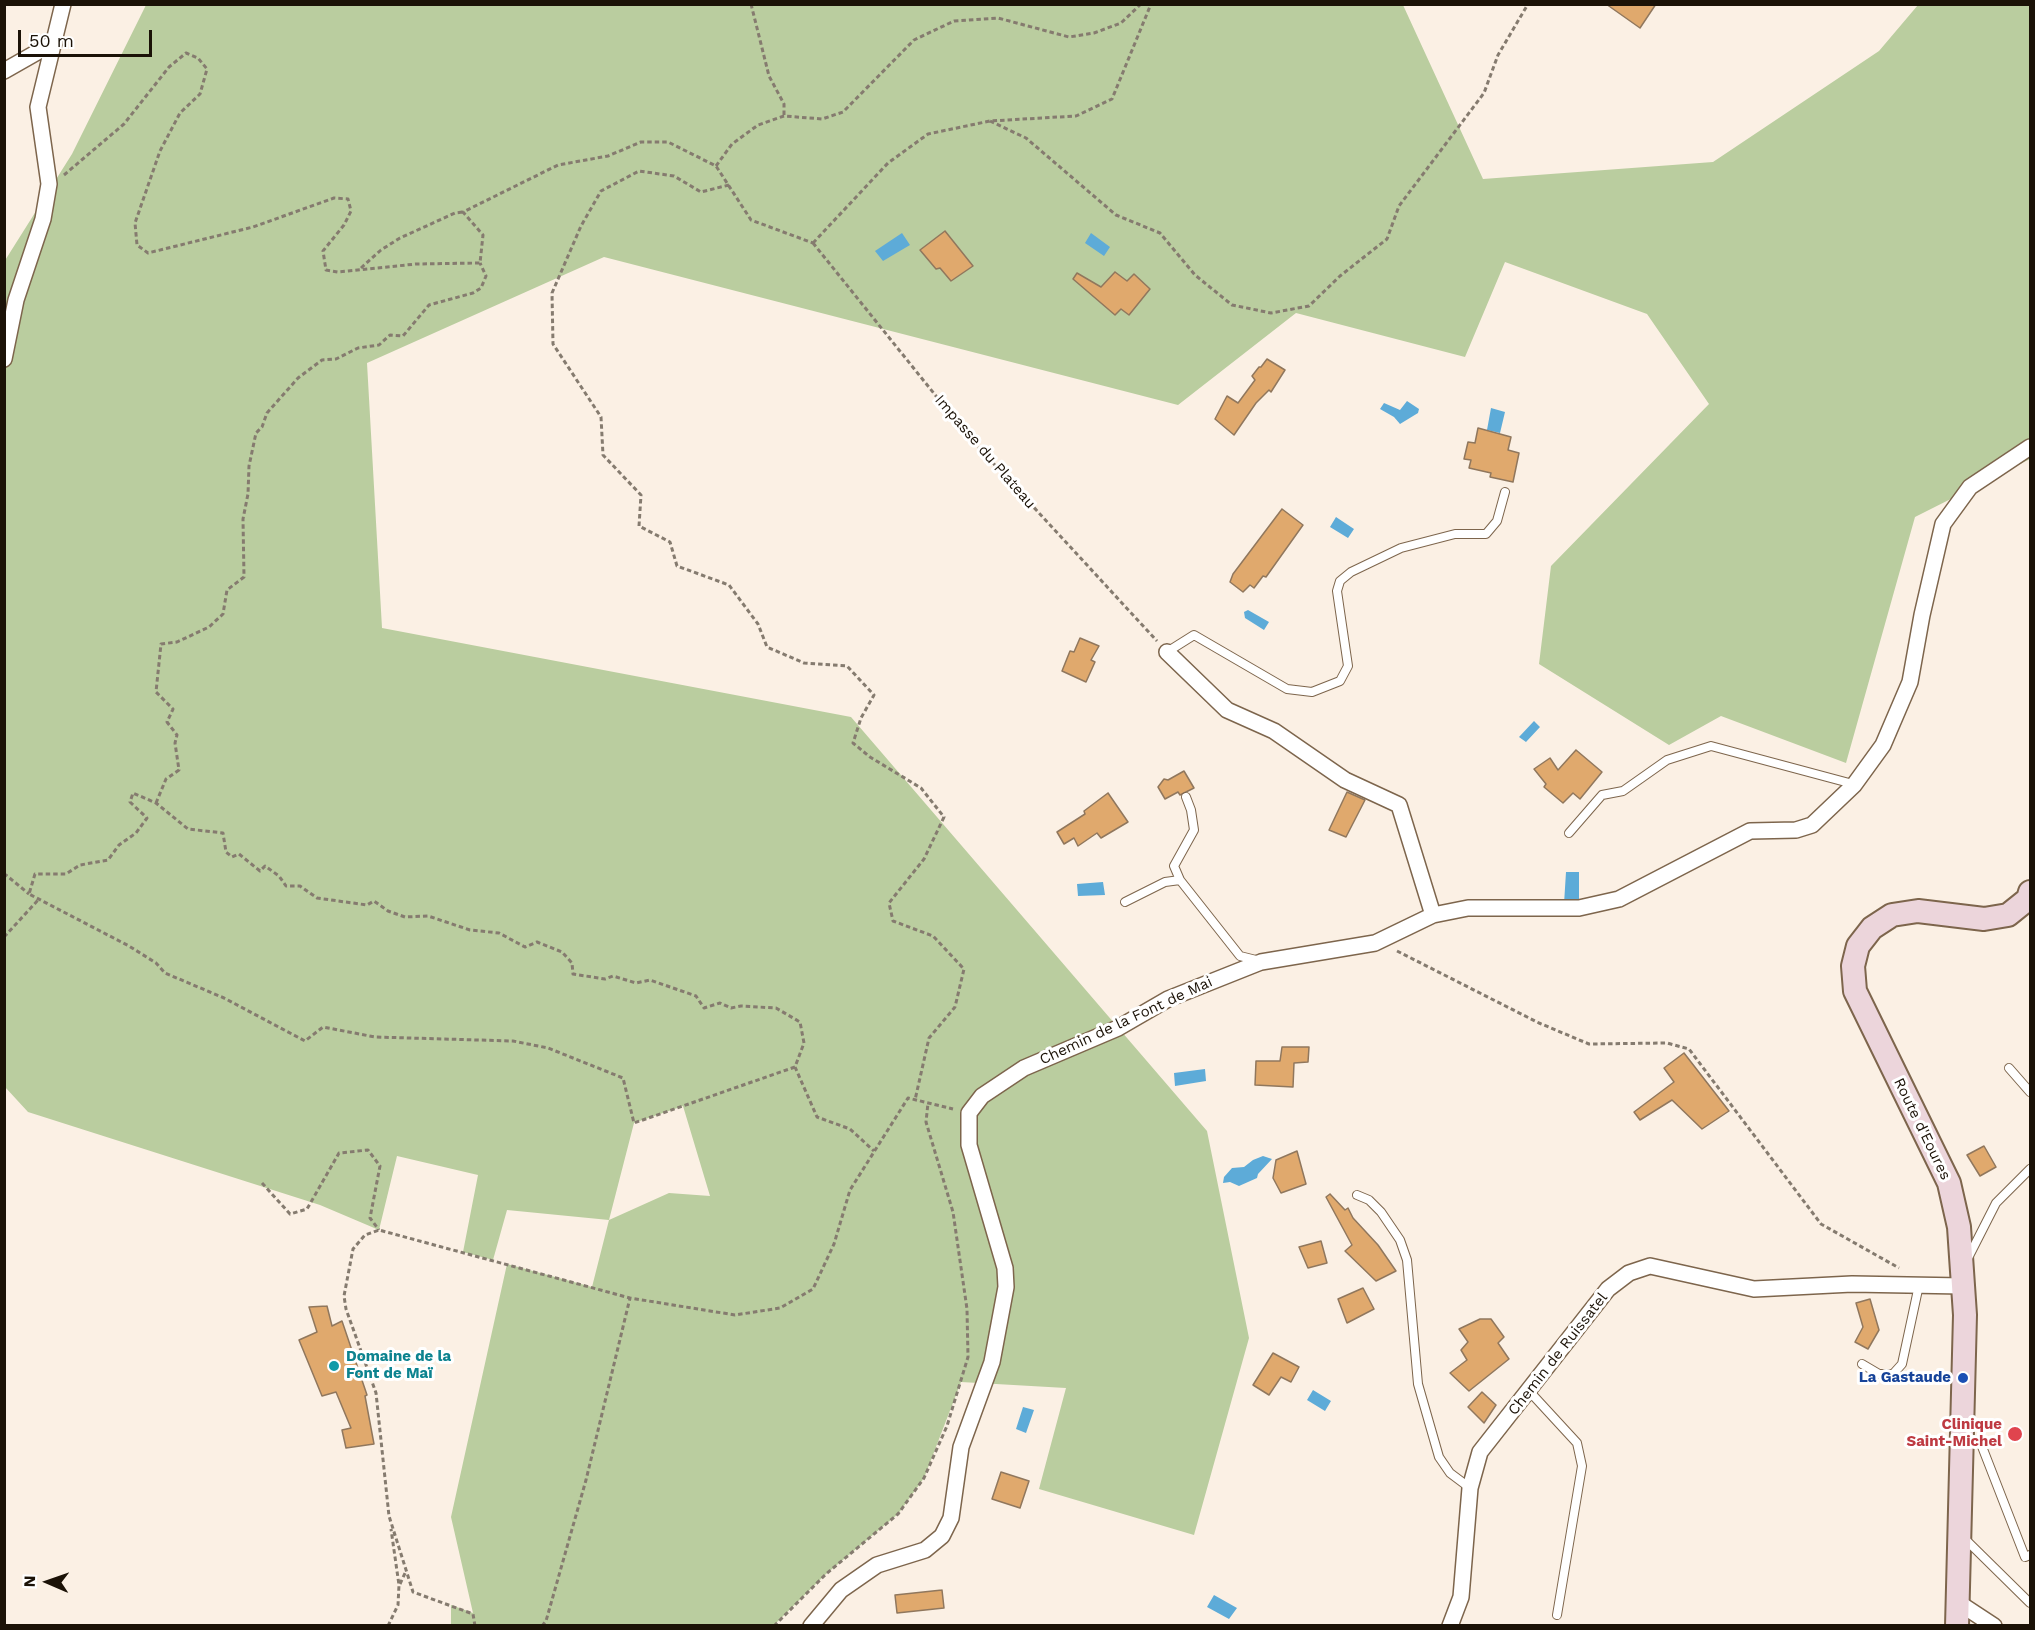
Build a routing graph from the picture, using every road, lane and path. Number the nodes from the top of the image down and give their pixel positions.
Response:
1 (63, 4) edge
2 (751, 4) edge
3 (1141, 4) edge
4 (1151, 4) edge
5 (1528, 4) edge
6 (55, 42) junction
7 (4, 71) edge
8 (784, 116) junction
9 (990, 121) junction
10 (716, 166) junction
11 (49, 184) junction
12 (729, 185) junction
13 (463, 213) junction
14 (813, 243) junction
15 (480, 263) junction
16 (360, 270) junction
17 (4, 359) edge
18 (2031, 447) edge
19 (1505, 492) dead end
20 (1167, 652) junction
21 (1854, 785) junction
22 (1186, 797) dead end
23 (156, 803) junction
24 (1569, 832) dead end
25 (4, 877) edge
26 (1180, 880) junction
27 (2031, 892) edge
28 (29, 894) junction
29 (39, 899) junction
30 (1125, 902) dead end
31 (1434, 915) junction
32 (4, 937) edge
33 (1376, 943) junction
34 (1261, 962) junction
35 (795, 1067) junction
36 (2009, 1068) dead end
37 (2031, 1092) edge
38 (915, 1100) junction
39 (928, 1103) junction
40 (969, 1113) junction
41 (874, 1151) junction
42 (2031, 1169) edge
43 (262, 1183) dead end
44 (1357, 1195) dead end
45 (379, 1230) junction
46 (1901, 1269) dead end
47 (1962, 1278) junction
48 (1919, 1285) junction
49 (630, 1298) junction
50 (1862, 1364) dead end
51 (1530, 1392) junction
52 (1961, 1432) junction
53 (1470, 1488) junction
54 (389, 1516) junction
55 (1959, 1533) junction
56 (2031, 1555) edge
57 (407, 1569) junction
58 (399, 1585) junction
59 (1959, 1603) junction
60 (2031, 1603) edge
61 (1557, 1615) dead end
62 (388, 1626) edge
63 (475, 1626) edge
64 (542, 1626) edge
65 (774, 1626) edge
66 (811, 1626) edge
67 (1450, 1626) edge
68 (1957, 1626) edge
69 (1994, 1626) edge

1 - 6 street
2 - 8 path
3 - 8 path
4 - 9 path
5 - 9 path
6 - 7 street
6 - 11 street
8 - 10 path
9 - 14 path
10 - 12 path
10 - 13 path
11 - 16 path
11 - 17 street
12 - 14 path
12 - 38 path
13 - 15 path
13 - 16 path
14 - 20 path, Impasse du Plateau
15 - 16 path
15 - 23 path
18 - 21 street, Chemin de la Font de Mai
19 - 20 lane
20 - 31 street
21 - 24 lane
21 - 31 street, Chemin de la Font de Mai
22 - 26 lane
23 - 28 path
23 - 35 path
25 - 28 path
26 - 30 lane
26 - 34 lane
27 - 47 street, Route d'Eoures
28 - 29 path
29 - 32 path
29 - 35 path
31 - 33 street, Chemin de la Font de Mai
33 - 34 street, Chemin de la Font de Mai
33 - 46 path
34 - 40 street, Chemin de la Font de Mai
35 - 41 path
36 - 37 lane
38 - 39 path
38 - 41 path
39 - 40 path
39 - 65 path
40 - 66 street
41 - 49 path
42 - 47 lane
43 - 45 path
44 - 53 lane
45 - 49 path
45 - 54 path
47 - 48 street, Chemin de Ruissatel
47 - 52 street, Route d'Eoures
48 - 50 lane
48 - 51 street, Chemin de Ruissatel
49 - 64 path
51 - 53 street, Chemin de Ruissatel
51 - 61 lane
52 - 55 street, Route d'Eoures
52 - 56 lane
53 - 67 street, Chemin de Ruissatel
54 - 57 path
54 - 58 path
55 - 59 street, Route d'Eoures
55 - 60 lane
57 - 58 path
57 - 63 path
58 - 62 path
59 - 68 street, Route d'Eoures
59 - 69 street

